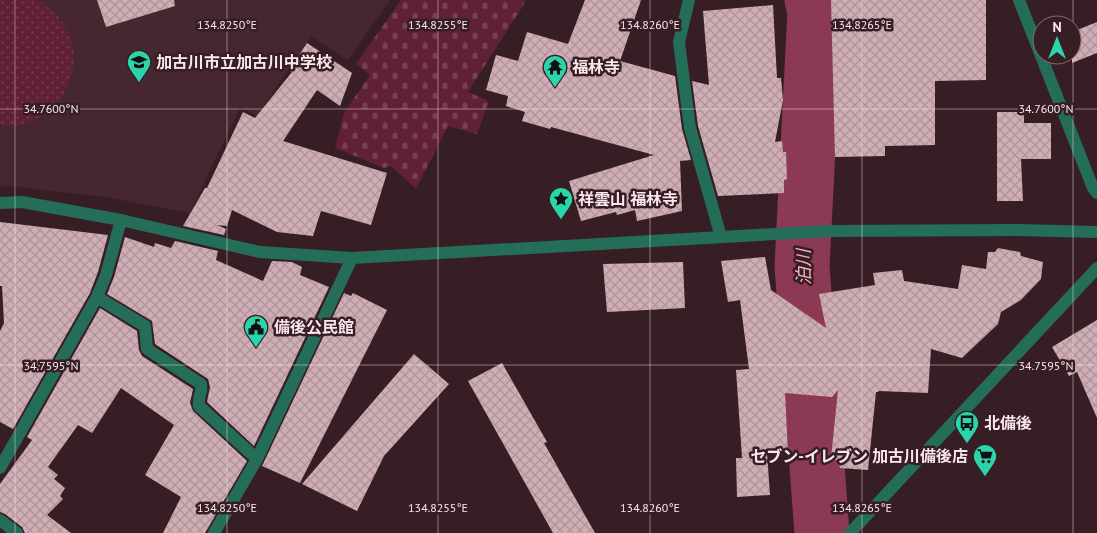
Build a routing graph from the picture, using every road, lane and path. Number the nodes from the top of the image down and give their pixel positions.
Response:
1 (689, 0) edge
2 (1019, 0) edge
3 (1097, 193) edge
4 (0, 203) edge
5 (121, 220) junction
6 (1097, 232) edge
7 (721, 237) junction
8 (352, 258) junction
9 (1097, 268) edge
10 (97, 297) junction
11 (257, 459) junction
12 (0, 468) edge
13 (0, 520) edge
14 (17, 533) edge
15 (214, 533) edge
16 (850, 533) edge

1 - 7 street
2 - 3 street
4 - 5 street
5 - 8 street
5 - 10 street
6 - 7 street
7 - 8 street
8 - 11 street
9 - 16 street
10 - 11 street
10 - 12 street
11 - 15 street
13 - 14 street

